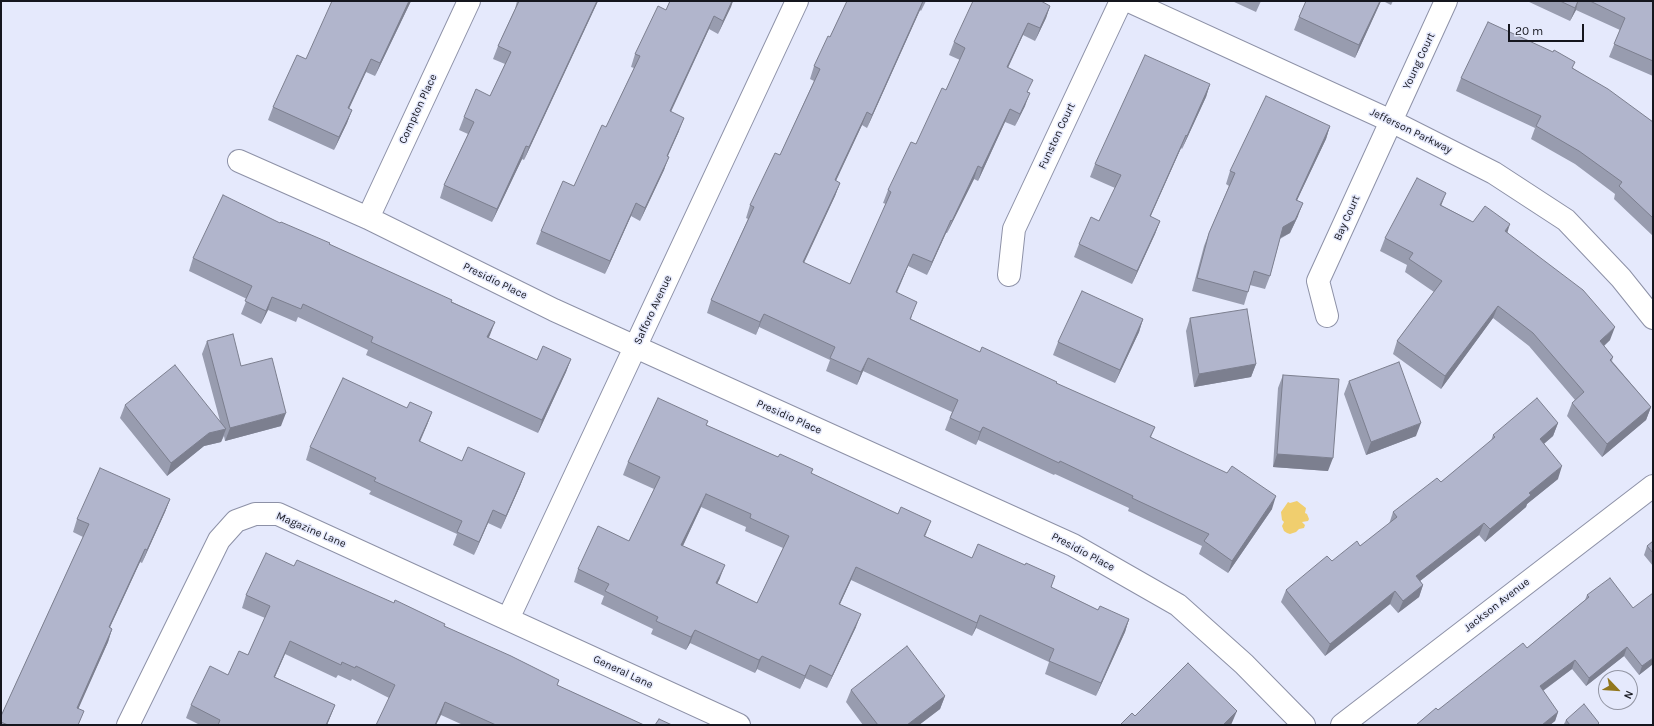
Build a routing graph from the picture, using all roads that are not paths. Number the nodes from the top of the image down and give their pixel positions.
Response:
1 (469, 1) edge
2 (797, 1) edge
3 (1121, 1) edge
4 (1129, 1) edge
5 (1446, 1) edge
6 (1390, 121) junction
7 (239, 161) dead end
8 (368, 218) junction
9 (1009, 275) dead end
10 (1327, 316) dead end
11 (1653, 318) edge
12 (635, 347) junction
13 (1653, 486) edge
14 (508, 619) junction
15 (128, 725) edge
16 (738, 725) edge
17 (1304, 725) edge
18 (1342, 725) edge

1 - 8 street, Compton Place
2 - 12 street, Safforo Avenue
3 - 9 street, Funston Court
4 - 6 street, Jefferson Parkway
5 - 6 street, Young Court
6 - 10 street, Bay Court
6 - 11 street, Jefferson Parkway
7 - 8 street, Presidio Place
8 - 12 street, Presidio Place
12 - 14 street, Safforo Avenue
12 - 17 street, Presidio Place
13 - 18 street, Jackson Avenue
14 - 15 street, Magazine Lane
14 - 16 street, General Lane

